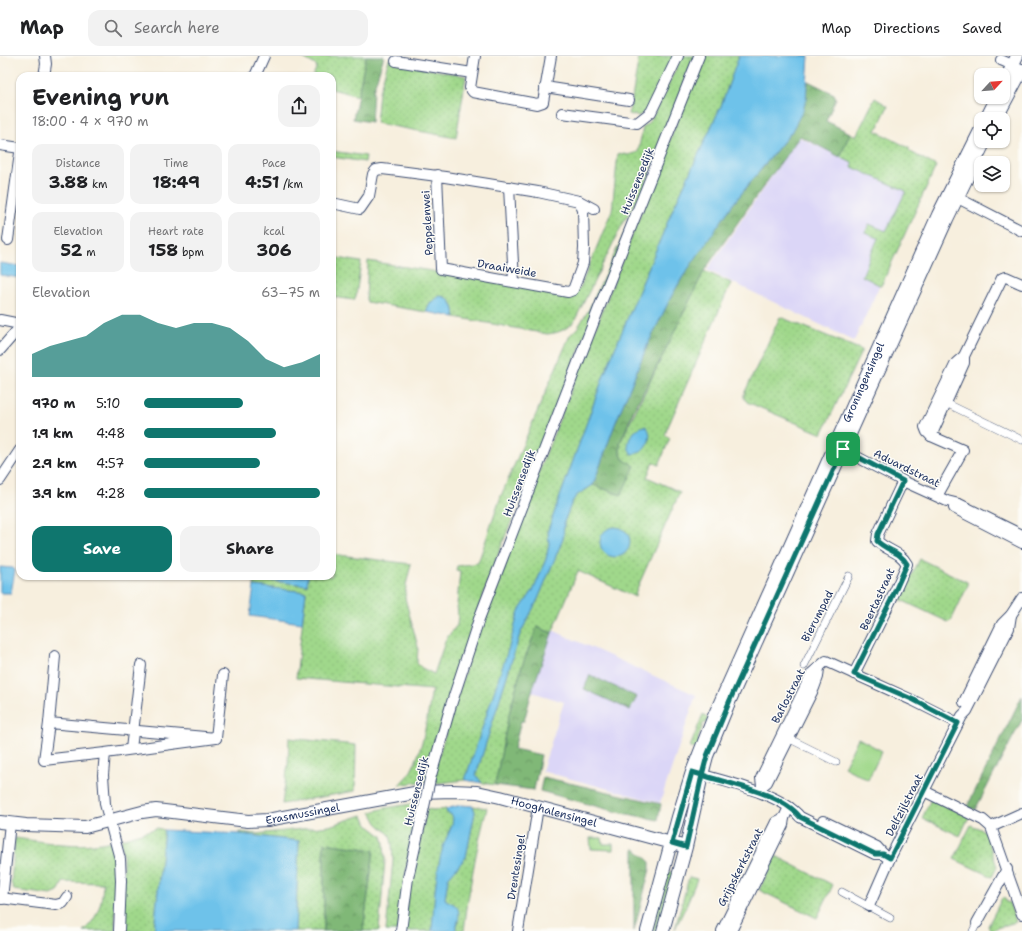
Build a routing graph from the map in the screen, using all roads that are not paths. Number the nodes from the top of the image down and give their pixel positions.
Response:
1 (45, 56) edge
2 (264, 56) edge
3 (475, 56) edge
4 (551, 56) edge
5 (678, 56) edge
6 (699, 56) edge
7 (1001, 60) dead end
8 (396, 61) dead end
9 (1018, 65) edge
10 (45, 72) edge
11 (257, 72) edge
12 (472, 73) junction
13 (1010, 76) edge
14 (546, 87) junction
15 (629, 100) dead end
16 (999, 112) edge
17 (562, 113) dead end
18 (0, 145) edge
19 (974, 146) edge
20 (16, 147) edge
21 (982, 148) edge
22 (437, 176) junction
23 (509, 187) junction
24 (953, 196) junction
25 (579, 201) junction
26 (336, 204) edge
27 (594, 209) dead end
28 (16, 210) edge
29 (1022, 231) edge
30 (8, 240) dead end
31 (441, 269) joint
32 (514, 282) junction
33 (1022, 284) edge
34 (0, 320) edge
35 (16, 323) edge
36 (16, 332) edge
37 (0, 350) edge
38 (964, 356) junction
39 (946, 403) junction
40 (931, 436) junction
41 (1022, 440) edge
42 (839, 447) junction
43 (16, 456) edge
44 (0, 480) edge
45 (903, 481) junction
46 (938, 496) junction
47 (947, 501) junction
48 (1022, 534) edge
49 (1022, 543) edge
50 (849, 576) dead end
51 (1022, 598) edge
52 (55, 656) dead end
53 (141, 666) dead end
54 (804, 666) dead end
55 (819, 668) junction
56 (854, 674) junction
57 (223, 675) dead end
58 (960, 719) junction
59 (49, 723) junction
60 (132, 730) junction
61 (216, 738) junction
62 (788, 738) junction
63 (131, 750) junction
64 (105, 753) junction
65 (836, 762) dead end
66 (697, 773) junction
67 (761, 789) junction
68 (924, 791) junction
69 (420, 792) joint
70 (538, 807) junction
71 (792, 809) junction
72 (1022, 813) edge
73 (784, 818) junction
74 (5, 823) edge
75 (111, 825) junction
76 (991, 827) junction
77 (672, 843) junction
78 (686, 847) junction
79 (886, 856) junction
80 (1007, 869) junction
81 (842, 892) dead end
82 (67, 897) dead end
83 (1, 898) edge
84 (868, 906) junction
85 (1022, 914) edge
86 (890, 918) dead end
87 (975, 927) edge
88 (119, 931) edge
89 (401, 931) edge
90 (518, 931) edge
91 (648, 931) edge
92 (663, 931) edge
93 (722, 931) edge
94 (731, 931) edge

1 - 10 street
2 - 11 street
3 - 12 street
4 - 14 street
5 - 17 street
6 - 89 street, Huissensedijk, bridge
7 - 9 street
8 - 12 street
9 - 13 street
9 - 16 street
12 - 14 street
14 - 15 street
18 - 20 street
19 - 24 street, Groningensingel
21 - 24 street, Groningensingel
22 - 23 street, Peppelenwei
22 - 26 street, Peppelenwei
22 - 31 street, Peppelenwei
23 - 25 street, Peppelenwei
23 - 32 street
24 - 29 street
24 - 42 street, Groningensingel
25 - 27 street, Peppelenwei
25 - 32 street, Draaiweide
28 - 30 street
31 - 32 street, Draaiweide
33 - 38 street
34 - 35 street
36 - 37 street
38 - 39 street
38 - 40 street
39 - 40 street
39 - 41 street
40 - 46 street
42 - 45 street, Aduardstraat
42 - 66 street, Groningensingel
43 - 44 street
45 - 46 street, Aduardstraat
45 - 56 street, Beertastraat
46 - 47 street, Aduardstraat
47 - 48 street, Aduardstraat
47 - 49 street, Aduardstraat
50 - 54 street, Bierumpad
51 - 58 street, Delfzijlstraat
52 - 59 street
53 - 60 street
55 - 56 street, Baflostraat
55 - 62 street
55 - 67 street, Baflostraat
56 - 58 street, Baflostraat
57 - 61 street
58 - 68 street, Delfzijlstraat
59 - 60 street
59 - 64 street
60 - 61 street
60 - 63 street
61 - 63 street
62 - 65 street
62 - 67 street
63 - 64 street
64 - 75 street
66 - 67 street
66 - 77 street, Groningensingel
66 - 78 street, Groningensingel
67 - 71 street
68 - 76 street
68 - 79 street, Delfzijlstraat
69 - 70 street, Hooghalensingel
69 - 75 street, Erasmussingel
70 - 77 street, Hooghalensingel
70 - 90 street, Drentesingel
71 - 73 street, Grijpskerkstraat
71 - 79 street
72 - 76 street
73 - 93 street, Grijpskerkstraat
73 - 94 street, Grijpskerkstraat
74 - 75 street, Erasmussingel
74 - 83 street, Erasmussingel
75 - 88 street
76 - 80 street
77 - 78 street, Hooghalensingel
77 - 91 street, Groningensingel
78 - 92 street, Groningensingel
79 - 84 street, Delfzijlstraat
80 - 85 street
80 - 87 street
81 - 84 street
82 - 83 street, Erasmussingel
84 - 86 street

